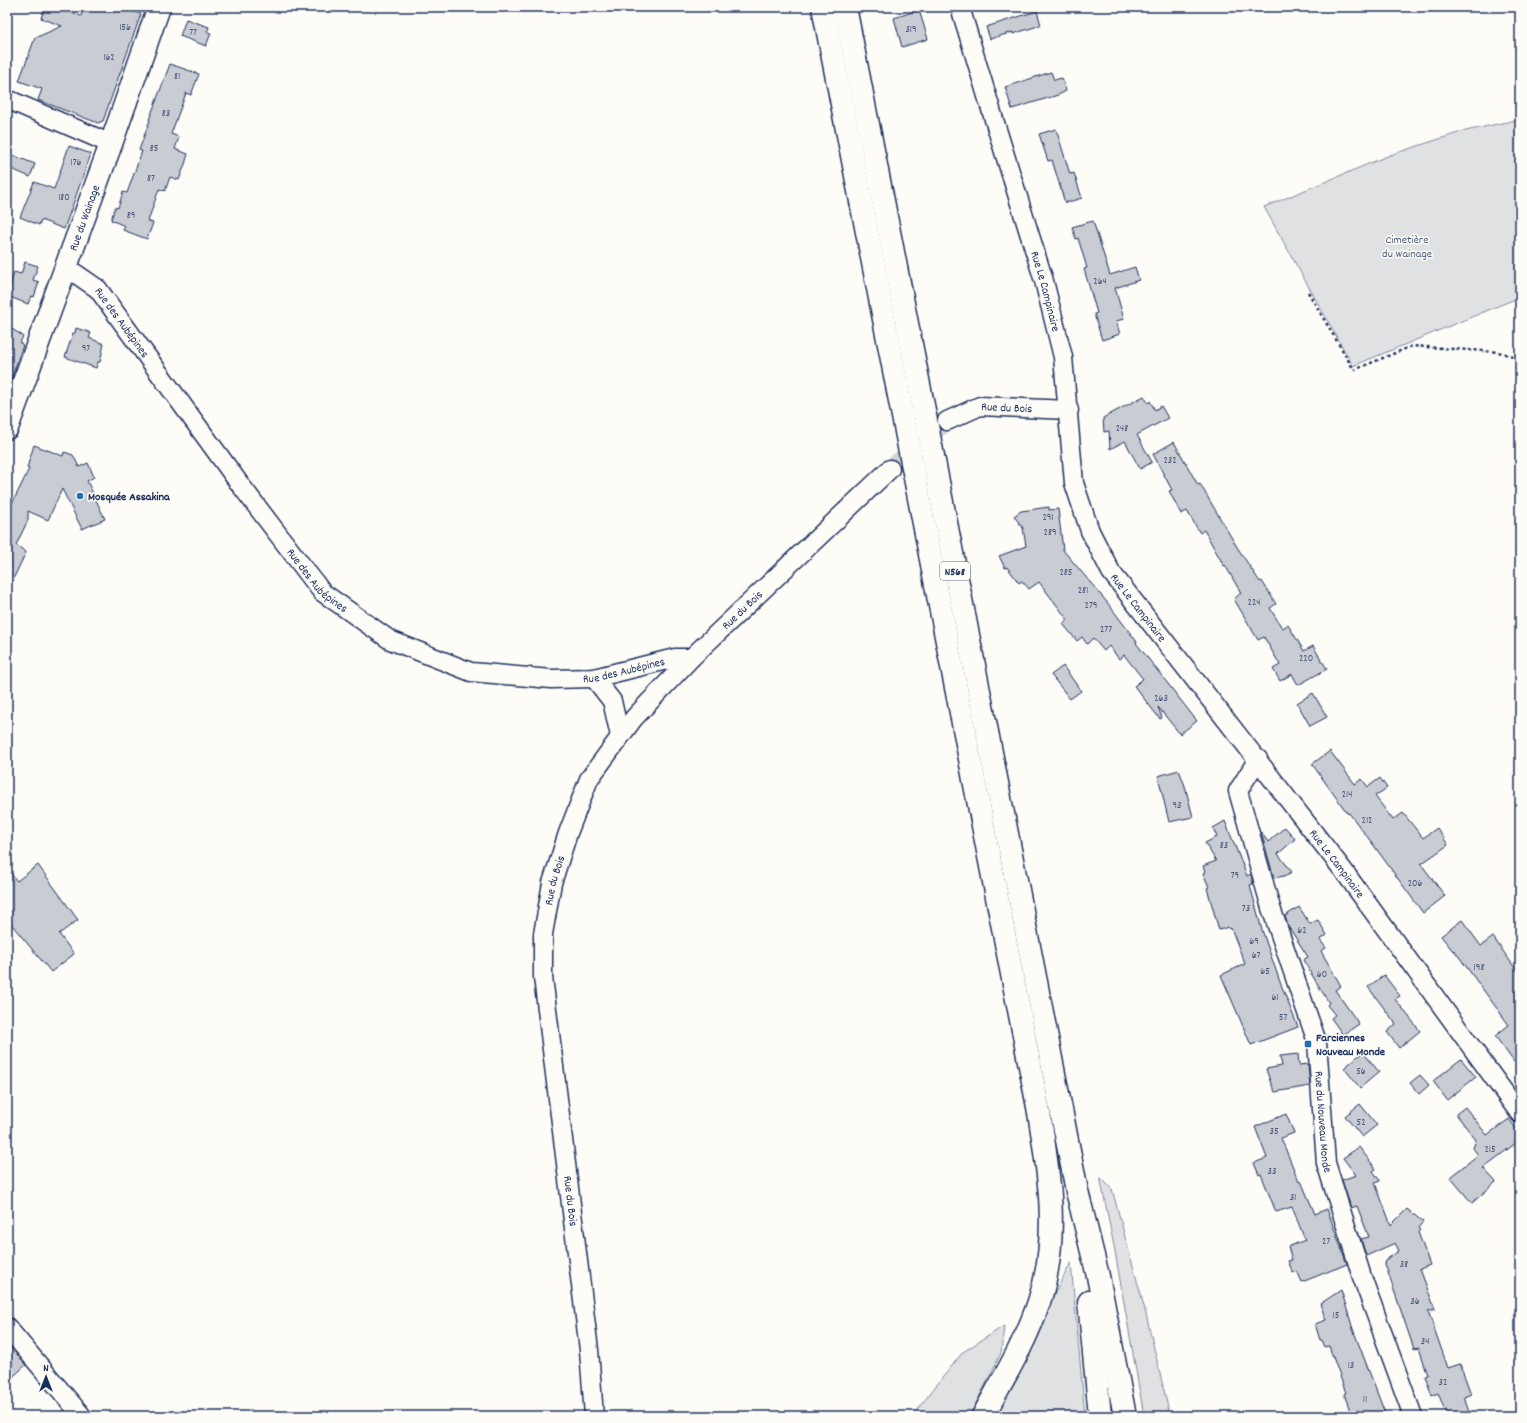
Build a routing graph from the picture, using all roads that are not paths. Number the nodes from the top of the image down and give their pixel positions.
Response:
1 (159, 7) edge
2 (824, 7) edge
3 (845, 7) edge
4 (960, 7) edge
5 (7, 99) edge
6 (111, 144) junction
7 (66, 267) junction
8 (1069, 410) junction
9 (947, 421) tunnel mouth
10 (7, 428) edge
11 (890, 469) tunnel mouth
12 (691, 658) junction
13 (594, 678) junction
14 (620, 736) junction
15 (1258, 759) junction
16 (1520, 1114) edge
17 (1077, 1191) junction
18 (7, 1327) edge
19 (82, 1416) edge
20 (594, 1416) edge
21 (983, 1416) edge
22 (1100, 1416) edge
23 (1125, 1416) edge
24 (1413, 1416) edge

1 - 6 main road, Rue du Wainage
2 - 21 main road, N568
3 - 17 main road, N568
4 - 8 street, Rue Le Campinaire
5 - 6 street
6 - 7 main road, Rue du Wainage
7 - 10 main road, Rue du Wainage
7 - 13 street, Rue des Aubépines
8 - 9 street, Rue du Bois
8 - 15 street, Rue Le Campinaire
11 - 12 street, Rue du Bois
12 - 13 street, Rue des Aubépines
12 - 14 street, Rue du Bois
13 - 14 street
14 - 20 street, Rue du Bois
15 - 16 street, Rue Le Campinaire
15 - 24 street, Rue du Nouveau Monde
17 - 22 main road
17 - 23 main road
18 - 19 street

